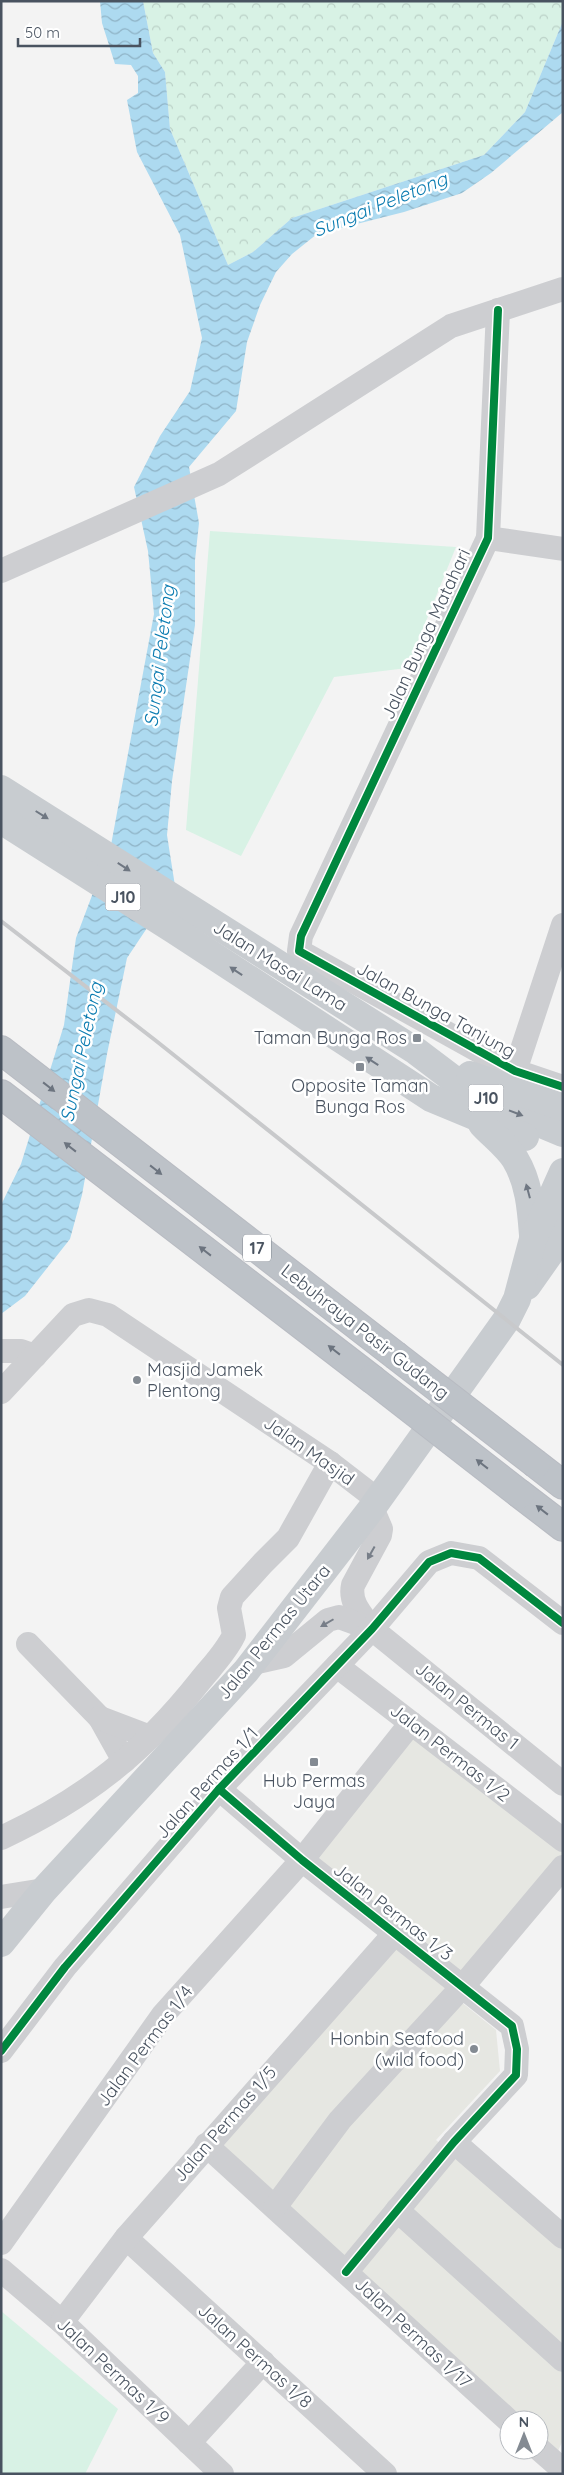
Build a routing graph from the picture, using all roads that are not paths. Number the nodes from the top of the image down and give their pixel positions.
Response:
1 (563, 289) edge
2 (498, 310) junction
3 (488, 538) junction
4 (563, 549) edge
5 (1, 571) edge
6 (1, 789) edge
7 (1, 820) edge
8 (77, 853) junction
9 (179, 918) junction
10 (563, 925) edge
11 (299, 951) joint
12 (416, 1051) junction
13 (6, 1054) edge
14 (515, 1071) junction
15 (563, 1086) edge
16 (1, 1094) edge
17 (563, 1107) edge
18 (476, 1117) junction
19 (563, 1134) edge
20 (563, 1147) edge
21 (563, 1172) edge
22 (563, 1223) edge
23 (533, 1239) junction
24 (517, 1299) junction
25 (1, 1351) edge
26 (35, 1356) junction
27 (1, 1392) edge
28 (330, 1464) junction
29 (563, 1485) edge
30 (375, 1504) junction
31 (563, 1527) edge
32 (563, 1622) edge
33 (372, 1629) junction
34 (28, 1644) dead end
35 (252, 1663) junction
36 (337, 1666) junction
37 (100, 1718) junction
38 (411, 1723) junction
39 (150, 1737) junction
40 (124, 1761) junction
41 (563, 1784) edge
42 (220, 1789) junction
43 (1, 1838) edge
44 (563, 1840) edge
45 (302, 1860) junction
46 (563, 1867) edge
47 (44, 1890) junction
48 (1, 1897) edge
49 (6, 1927) edge
50 (396, 1932) junction
51 (463, 1986) junction
52 (1, 2051) edge
53 (454, 2142) junction
54 (206, 2145) junction
55 (275, 2207) junction
56 (397, 2210) junction
57 (563, 2237) edge
58 (126, 2238) junction
59 (1, 2243) edge
60 (1, 2270) edge
61 (346, 2272) junction
62 (62, 2322) junction
63 (563, 2360) edge
64 (263, 2362) junction
65 (499, 2412) edge
66 (189, 2443) junction
67 (549, 2458) edge
68 (561, 2469) edge
69 (222, 2474) edge
70 (384, 2474) edge

1 - 2 street
2 - 3 street, Jalan Bunga Matahari
2 - 5 street
3 - 4 street
3 - 11 street, Jalan Bunga Matahari
6 -> 8 main road, Jalan Masai Lama / J10
7 - 8 main road, Jalan Masai Lama / J10
8 - 9 main road, Jalan Masai Lama / J10
9 - 12 main road, Jalan Masai Lama / J10
18 -> 9 main road, Jalan Masai Lama / J10
10 - 14 street
11 - 14 street, Jalan Bunga Tanjung
12 - 17 main road
12 -> 19 main road, Jalan Masai Lama / J10
13 -> 29 highway, Lebuhraya Pasir Gudang / 17, bridge
14 - 15 street, Jalan Bunga Tanjung
31 -> 16 highway, Lebuhraya Pasir Gudang / 17, bridge
18 - 20 main road, Jalan Masai Lama / J10
23 -> 18 main road
21 - 23 main road, Jalan Permas Utara
22 - 24 main road, Jalan Permas Utara
23 - 24 main road, Jalan Permas Utara
24 - 30 main road, Jalan Permas Utara
25 - 26 street
26 - 27 street, Jalan Masjid
26 - 28 street, Jalan Masjid
28 - 30 street, Jalan Masjid
28 - 39 street
30 -> 33 street, Jalan Permas 1
30 - 35 main road, Jalan Permas Utara
32 - 33 street, Jalan Permas 1/1
33 -> 35 street, Jalan Permas 1
33 - 36 street, Jalan Permas 1/1
33 - 41 street, Jalan Permas 1
34 - 37 street
35 - 47 main road, Jalan Permas Utara
36 - 38 street, Jalan Permas 1/2
36 - 42 street, Jalan Permas 1/1
37 - 39 street
37 - 40 street
38 - 44 street, Jalan Permas 1/2
38 - 45 street, Jalan Permas 1/4
39 - 40 street
40 - 43 street
42 - 45 street, Jalan Permas 1/3
42 - 52 street, Jalan Permas 1/1
45 - 50 street, Jalan Permas 1/3
45 - 59 street, Jalan Permas 1/4
46 - 51 street
47 - 48 street
47 - 49 main road, Jalan Permas Utara
50 - 51 street, Jalan Permas 1/3
50 - 54 street, Jalan Permas 1/5
51 - 53 street, Jalan Permas 1/3
51 - 55 street
53 - 56 street
53 - 57 street
54 - 55 street, Jalan Permas 1/17
54 - 58 street, Jalan Permas 1/5
55 - 61 street, Jalan Permas 1/17
56 - 61 street
56 - 63 street
58 - 62 street, Jalan Permas 1/5
58 - 64 street, Jalan Permas 1/8
60 - 62 street, Jalan Permas 1/9
61 - 65 street, Jalan Permas 1/17
62 - 66 street, Jalan Permas 1/9
64 - 66 street
64 - 70 street, Jalan Permas 1/8
66 - 69 street, Jalan Permas 1/9
67 - 68 street

